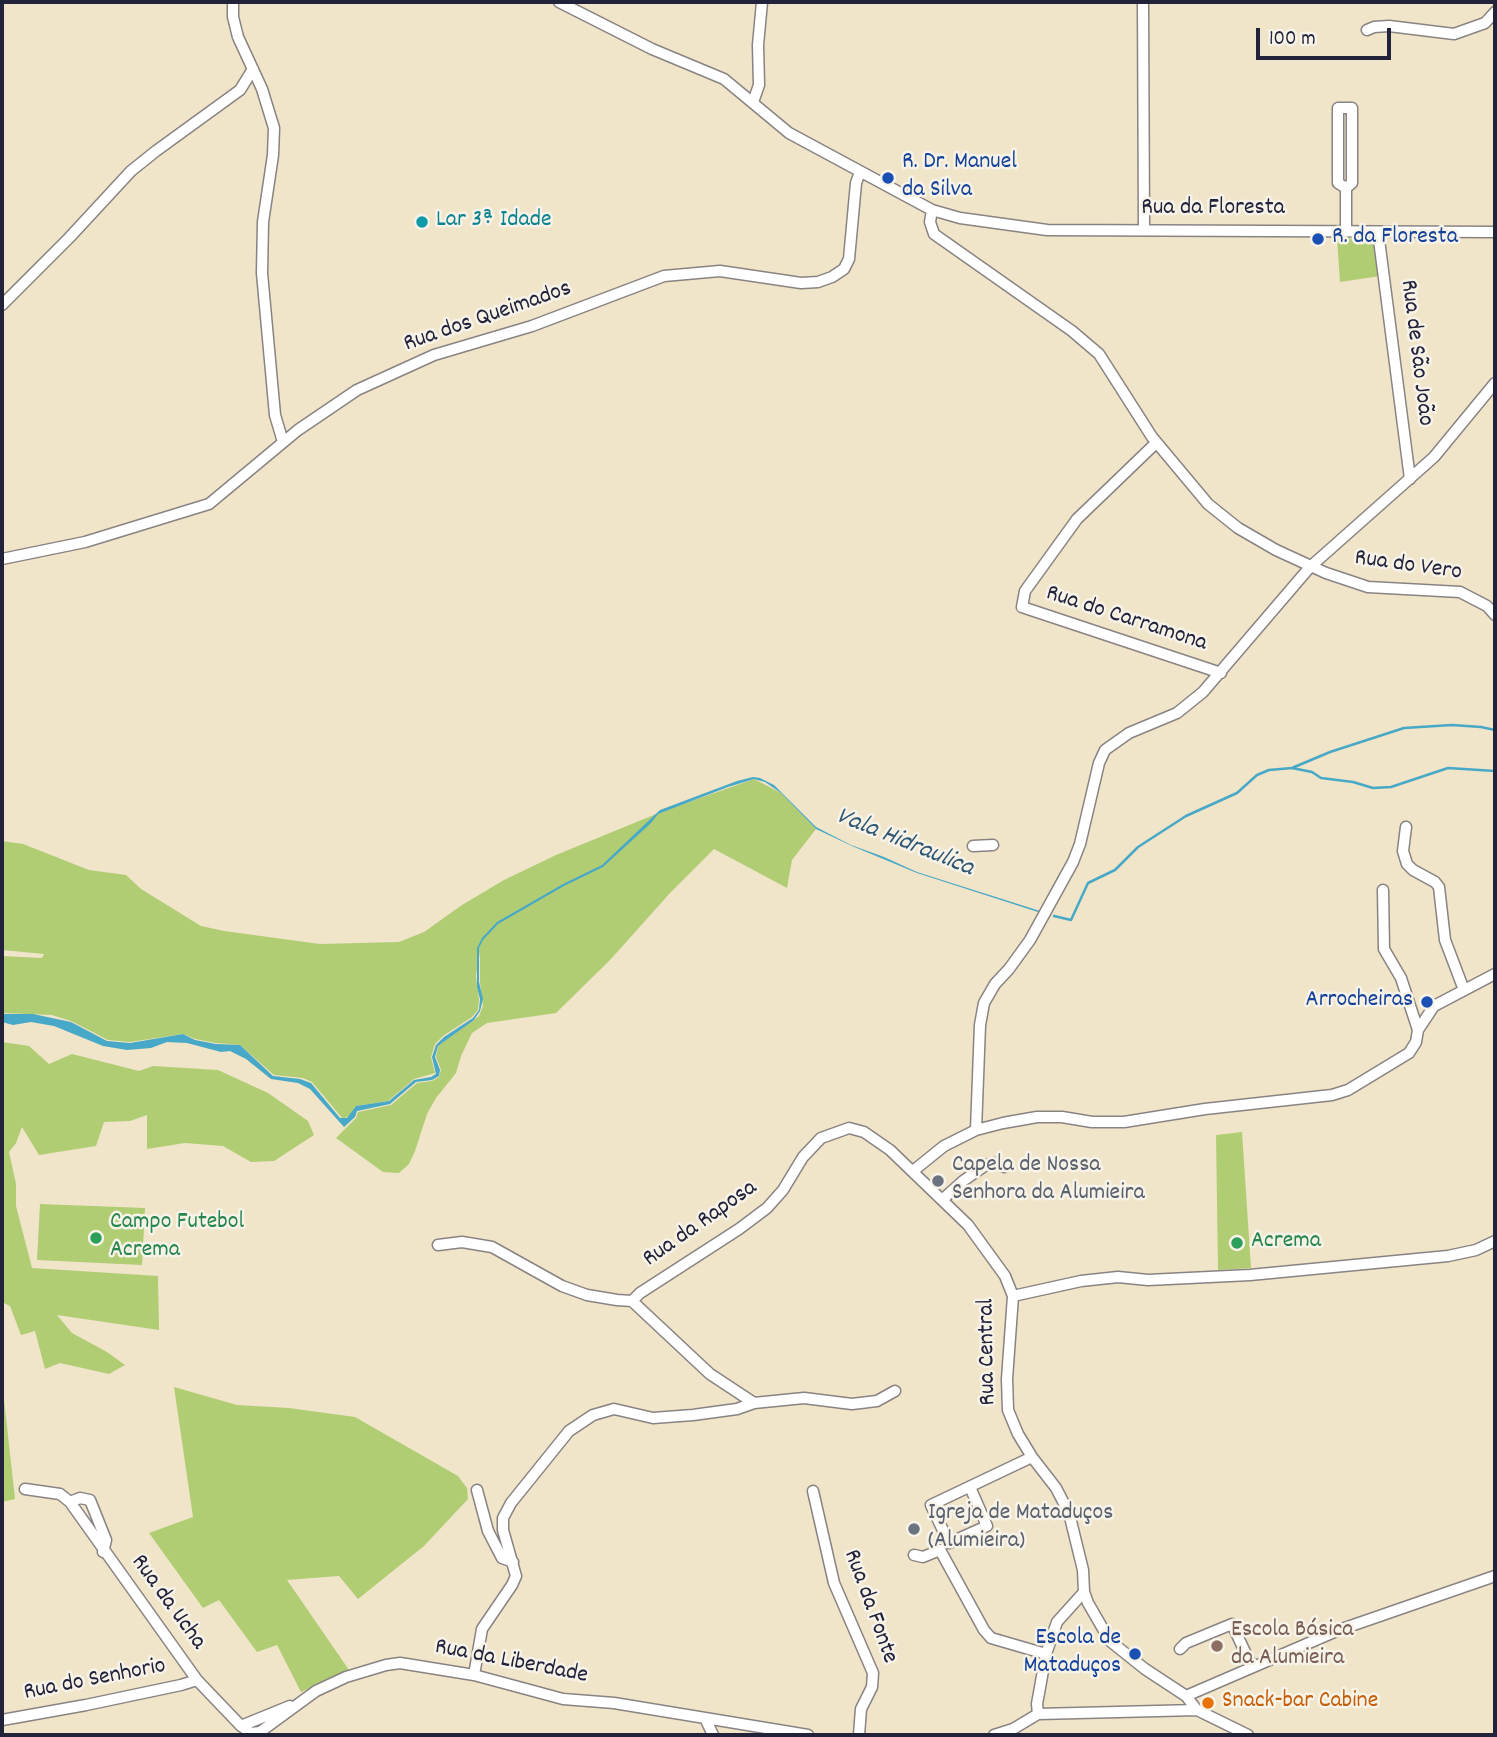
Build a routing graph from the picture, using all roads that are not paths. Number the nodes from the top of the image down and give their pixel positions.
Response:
1 (233, 2) edge
2 (559, 2) edge
3 (762, 2) edge
4 (1143, 2) edge
5 (1495, 12) edge
6 (1367, 30) dead end
7 (253, 69) junction
8 (262, 89) junction
9 (240, 90) junction
10 (753, 102) junction
11 (860, 172) junction
12 (1346, 188) junction
13 (932, 210) junction
14 (1144, 230) junction
15 (1346, 232) junction
16 (1378, 232) junction
17 (1495, 232) edge
18 (2, 305) edge
19 (1495, 383) edge
20 (283, 442) junction
21 (1156, 443) junction
22 (1410, 479) junction
23 (2, 559) edge
24 (1310, 567) junction
25 (1495, 615) edge
26 (1222, 673) junction
27 (1406, 827) dead end
28 (993, 845) dead end
29 (973, 846) dead end
30 (1383, 890) dead end
31 (1495, 974) edge
32 (1464, 990) junction
33 (1418, 1030) junction
34 (976, 1130) junction
35 (1004, 1167) dead end
36 (913, 1171) junction
37 (942, 1200) junction
38 (1495, 1241) edge
39 (438, 1245) dead end
40 (1013, 1296) junction
41 (632, 1301) junction
42 (895, 1391) dead end
43 (754, 1403) junction
44 (1032, 1457) junction
45 (970, 1487) junction
46 (25, 1489) dead end
47 (477, 1490) dead end
48 (813, 1491) dead end
49 (70, 1502) junction
50 (944, 1547) junction
51 (103, 1552) junction
52 (914, 1555) dead end
53 (513, 1562) junction
54 (1495, 1576) edge
55 (1084, 1591) junction
56 (1180, 1648) dead end
57 (1046, 1654) junction
58 (1252, 1667) junction
59 (474, 1675) junction
60 (197, 1680) junction
61 (1186, 1696) junction
62 (1197, 1710) junction
63 (1038, 1714) junction
64 (705, 1718) junction
65 (2, 1720) edge
66 (750, 1725) junction
67 (713, 1735) edge
68 (740, 1735) edge
69 (808, 1735) edge
70 (859, 1735) edge
71 (994, 1735) edge
72 (1248, 1735) edge

1 - 7 street
2 - 10 street, Rua da Floresta
3 - 10 street
4 - 14 street
5 - 6 street
7 - 8 street
7 - 9 street
8 - 9 street
8 - 20 street
9 - 18 street
10 - 11 street, Rua da Floresta
11 - 13 street, Rua da Floresta
11 - 20 street, Rua dos Queimados
12 - 12 street
12 - 15 street
13 - 14 street, Rua da Floresta
13 - 21 street, Rua do Vero
14 - 15 street, Rua da Floresta
15 - 16 street, Rua da Floresta
16 - 17 street, Rua da Floresta
16 - 22 street, Rua de São João
19 - 22 street
20 - 23 street, Rua dos Queimados
21 - 24 street, Rua do Vero
21 - 26 street, Rua do Carramona
22 - 24 street
24 - 25 street, Rua do Vero
24 - 26 street
26 - 34 street
27 - 32 street
28 - 29 street
30 - 33 street
31 - 32 street
32 - 33 street
33 - 34 street
34 - 36 street
35 - 37 street
36 - 37 street, Rua Central
36 - 41 street, Rua da Raposa
37 - 40 street, Rua Central
38 - 40 street
39 - 41 street
40 - 44 street, Rua Central
41 - 43 street, Rua da Raposa
42 - 43 street
43 - 53 street
44 - 45 street
44 - 55 street, Rua Central
45 - 50 street
45 - 50 street
46 - 49 street, Rua da Ucha
47 - 53 street
48 - 70 street, Rua da Fonte
49 - 51 street, Rua da Ucha
49 - 51 street, Rua da Ucha
50 - 52 street
50 - 57 street
51 - 60 street, Rua da Ucha
53 - 59 street
54 - 58 street
55 - 57 street
55 - 61 street, Rua Central
56 - 58 street
57 - 63 street
58 - 61 street
59 - 60 street, Rua da Liberdade
59 - 64 street, Rua da Liberdade
60 - 65 street, Rua do Senhorio
61 - 62 street, Rua Central
62 - 63 street
62 - 72 street
63 - 71 street
64 - 66 street, Rua da Liberdade
64 - 67 street
66 - 68 street
66 - 69 street, Rua da Liberdade

